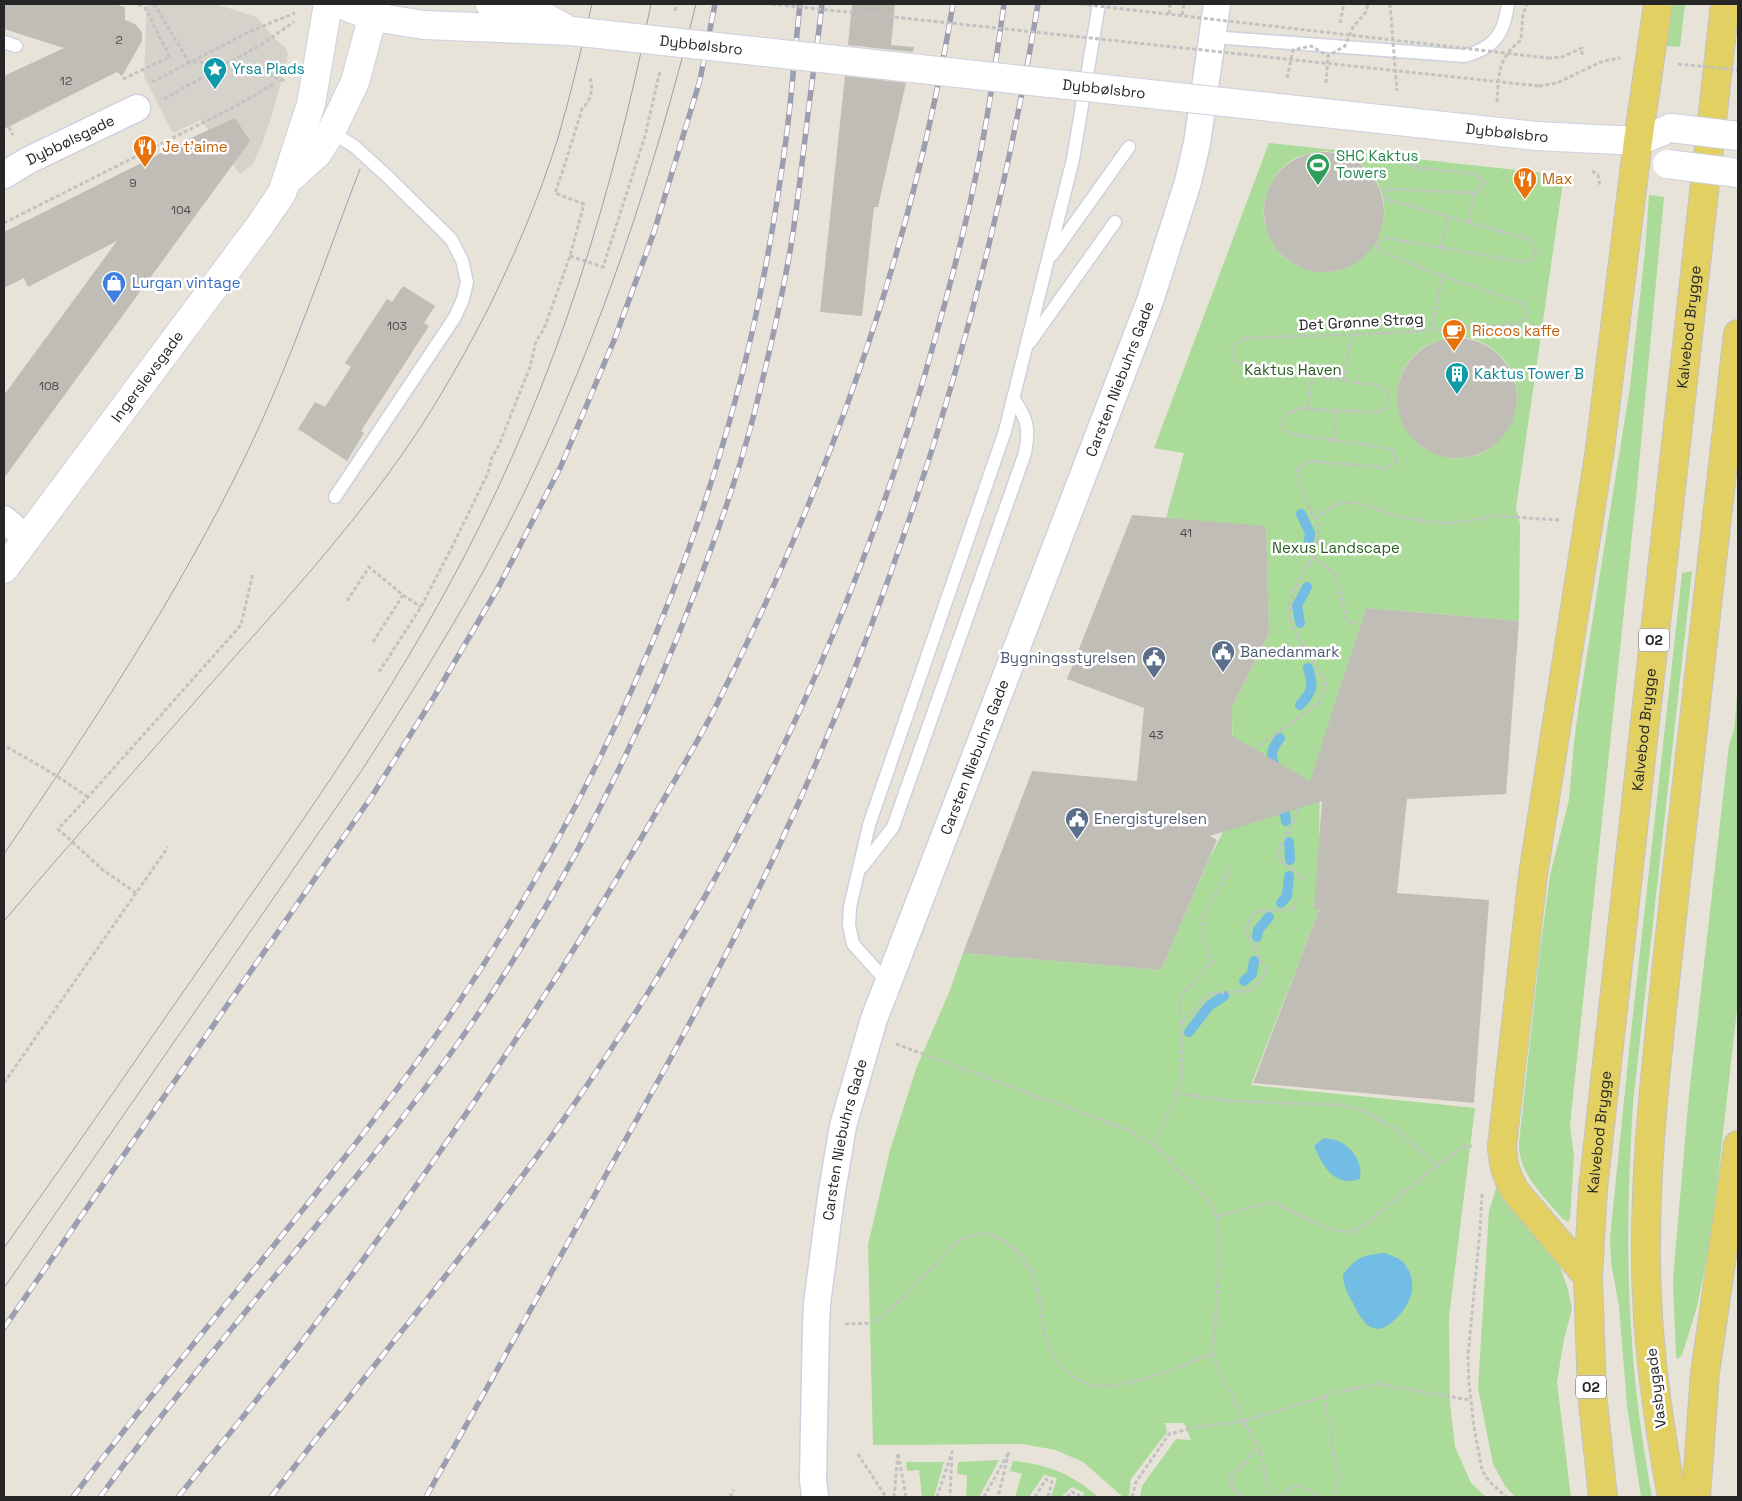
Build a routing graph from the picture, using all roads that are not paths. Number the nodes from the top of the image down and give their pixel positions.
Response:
1 (328, 4) edge
2 (340, 4) edge
3 (490, 4) edge
4 (1099, 4) edge
5 (1217, 4) edge
6 (1508, 4) edge
7 (1658, 4) edge
8 (1725, 4) edge
9 (374, 10) edge
10 (571, 32) junction
11 (1212, 37) junction
12 (137, 108) road end
13 (331, 132) junction
14 (1738, 136) edge
15 (1638, 141) junction
16 (1129, 147) dead end
17 (1738, 173) edge
18 (4, 175) edge
19 (286, 181) junction
20 (1115, 222) dead end
21 (1047, 261) junction
22 (1738, 334) edge
23 (1026, 348) junction
24 (1013, 398) junction
25 (335, 497) dead end
26 (4, 519) edge
27 (26, 538) junction
28 (4, 569) edge
29 (858, 870) junction
30 (888, 983) junction
31 (1738, 1145) edge
32 (1588, 1277) junction
33 (815, 1497) edge
34 (1603, 1497) edge
35 (1672, 1497) edge
36 (1696, 1497) edge

1 - 19 street, Ingerslevsgade
2 - 9 street, Dybbølsbro
3 - 10 street, Dybbølsbro
4 - 21 lane
5 - 11 street, Carsten Niebuhrs Gade
6 - 11 lane
7 - 15 main road
8 - 32 main road, Kalvebod Brygge / O2
9 - 10 street, Dybbølsbro
9 - 13 street, Ingerslevsgade
10 - 15 street, Dybbølsbro, bridge
11 - 30 street, Carsten Niebuhrs Gade
12 - 18 street, Dybbølsgade
13 - 19 street, Ingerslevsgade
13 - 25 lane
14 - 15 street, Dybbølsbro, bridge
15 - 17 street, bridge
15 - 32 main road
16 - 21 lane
19 - 27 street, Ingerslevsgade
20 - 23 lane
21 - 23 lane
22 - 35 main road, Vasbygade
23 - 24 lane
24 - 29 lane
24 - 29 lane
26 - 27 street
27 - 28 street, Ingerslevsgade
29 - 30 lane
30 - 33 street, Carsten Niebuhrs Gade
31 - 36 main road
32 - 34 main road, O2

